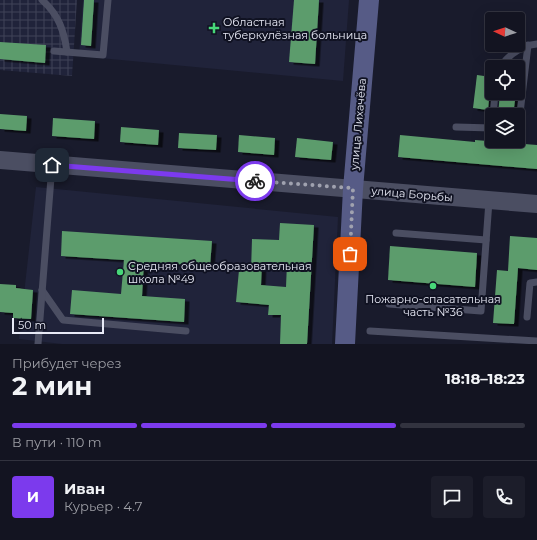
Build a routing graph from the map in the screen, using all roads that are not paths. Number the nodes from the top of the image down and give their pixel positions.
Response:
1 (42, 0) edge
2 (108, 0) edge
3 (369, 0) edge
4 (537, 44) edge
5 (528, 45) junction
6 (54, 51) dead end
7 (67, 52) junction
8 (506, 60) edge
9 (521, 108) edge
10 (456, 127) dead end
11 (485, 128) edge
12 (0, 160) edge
13 (52, 165) junction
14 (353, 188) junction
15 (489, 200) junction
16 (537, 204) edge
17 (396, 233) dead end
18 (486, 240) junction
19 (537, 282) edge
20 (42, 290) junction
21 (389, 304) dead end
22 (527, 317) dead end
23 (186, 331) dead end
24 (370, 331) dead end
25 (537, 341) edge
26 (38, 344) edge
27 (344, 344) edge

1 - 7 lane
2 - 7 lane
3 - 14 main road, улица Лихачёва
4 - 5 lane
5 - 8 lane
5 - 9 lane
6 - 7 lane
10 - 11 lane
12 - 13 street, улица Борьбы
13 - 14 street, улица Борьбы
13 - 20 lane
14 - 15 street, улица Борьбы
14 - 27 main road, улица Лихачёва
15 - 16 street, улица Борьбы
15 - 18 lane
17 - 18 lane
18 - 21 lane
19 - 22 lane
20 - 23 lane
20 - 26 lane
24 - 25 lane

